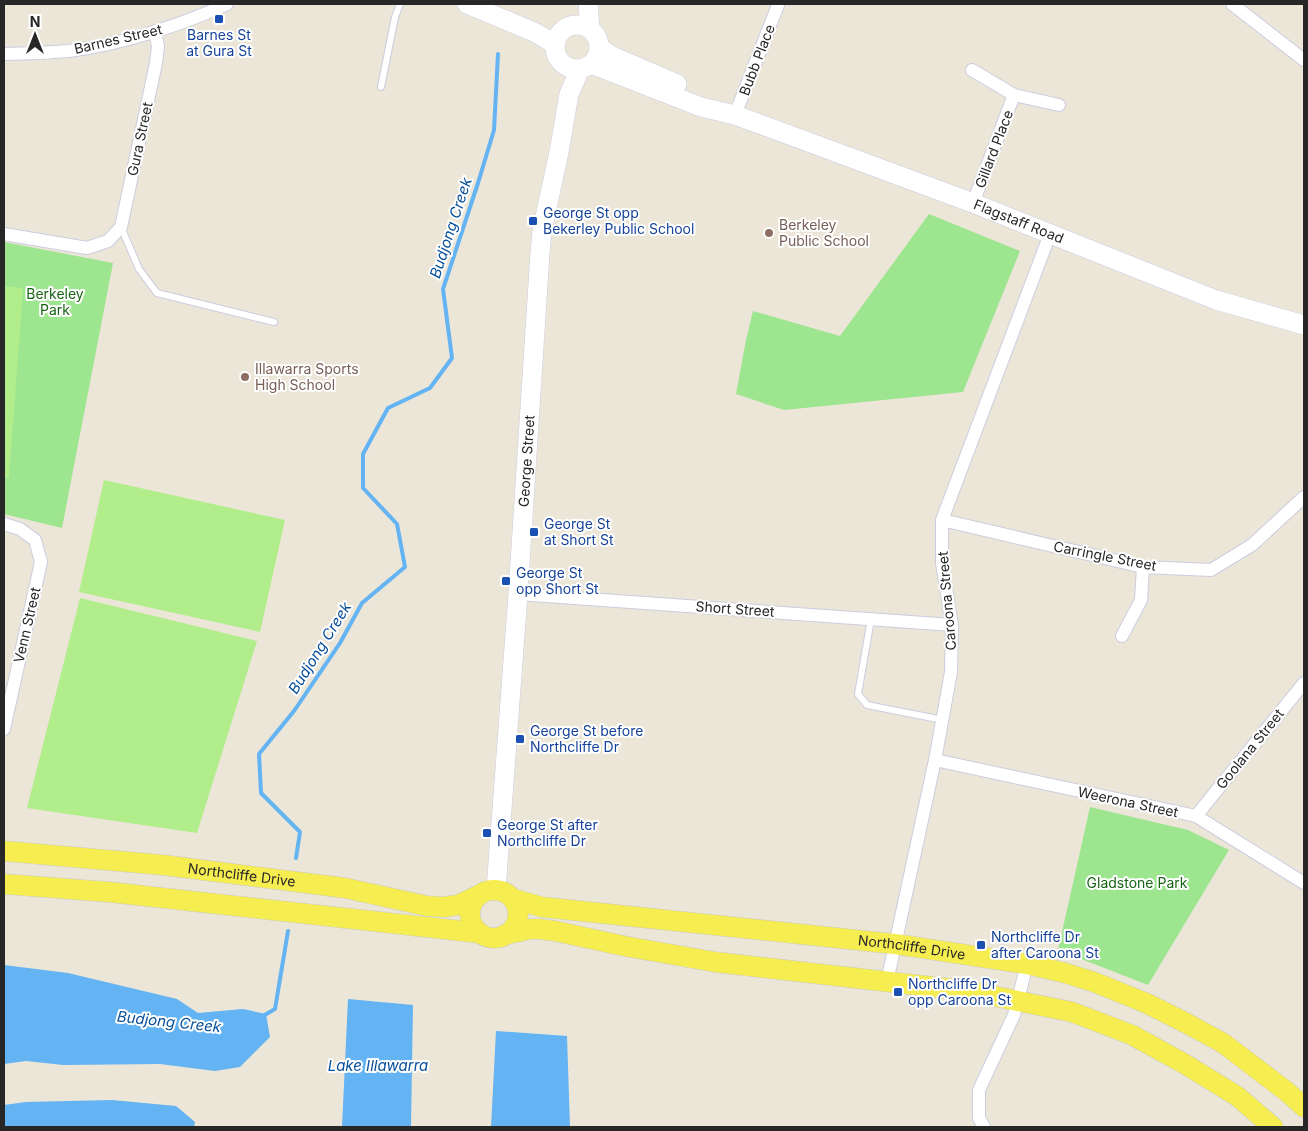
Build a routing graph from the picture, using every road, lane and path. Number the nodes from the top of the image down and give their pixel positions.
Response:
1 (227, 4) edge
2 (400, 4) edge
3 (467, 4) edge
4 (586, 4) edge
5 (1232, 4) edge
6 (778, 5) edge
7 (154, 31) junction
8 (570, 32) junction
9 (599, 47) junction
10 (4, 54) edge
11 (1304, 60) edge
12 (578, 66) junction
13 (972, 70) dead end
14 (381, 88) dead end
15 (1014, 95) junction
16 (1059, 105) dead end
17 (736, 115) junction
18 (973, 203) junction
19 (121, 227) junction
20 (4, 234) edge
21 (1050, 234) junction
22 (274, 322) dead end
23 (1304, 325) edge
24 (1304, 497) edge
25 (942, 520) junction
26 (4, 524) edge
27 (1143, 566) junction
28 (518, 594) junction
29 (871, 620) junction
30 (952, 625) junction
31 (1122, 636) dead end
32 (1304, 683) edge
33 (943, 720) junction
34 (4, 729) edge
35 (936, 760) junction
36 (1196, 816) junction
37 (4, 851) edge
38 (1304, 883) edge
39 (4, 884) edge
40 (505, 894) junction
41 (477, 896) junction
42 (480, 933) junction
43 (504, 935) junction
44 (895, 944) junction
45 (1026, 964) junction
46 (887, 982) junction
47 (1018, 1000) junction
48 (1304, 1108) edge
49 (984, 1127) edge
50 (1274, 1127) edge

1 - 7 street, Barnes Street
2 - 14 lane
3 - 8 main road
4 - 8 main road
5 - 11 street
6 - 17 street, Bubb Place
7 - 10 street, Barnes Street
7 - 19 street, Gura Street
8 - 9 main road
8 - 12 main road
9 - 12 main road, George Street
9 - 17 main road, Flagstaff Road
12 - 17 main road, Flagstaff Road
12 - 28 main road, George Street
13 - 15 street, Gillard Place
15 - 16 street, Gillard Place
15 - 18 street, Gillard Place
17 - 18 main road, Flagstaff Road
18 - 21 main road, Flagstaff Road
19 - 20 street
19 - 22 lane
21 - 23 main road, Flagstaff Road
21 - 25 street, Caroona Street
24 - 27 street, Carringle Street
25 - 27 street, Carringle Street
25 - 30 street, Caroona Street
26 - 34 street, Venn Street
27 - 31 street
28 - 29 street, Short Street
28 - 40 main road, George Street
29 - 30 street, Short Street
29 - 33 lane
30 - 33 street, Caroona Street
32 - 36 street, Goolana Street
33 - 35 street, Caroona Street
35 - 36 street, Weerona Street
35 - 44 street, Caroona Street
36 - 38 street, Weerona Street
37 - 41 main road, Northcliffe Drive
39 - 42 main road
40 - 41 main road
40 - 43 main road
40 - 44 main road, Northcliffe Drive
41 - 42 main road
42 - 43 main road
43 - 46 main road
44 - 45 main road, Northcliffe Drive
44 - 46 street, Caroona Street
45 - 47 street
45 - 48 main road, Northcliffe Drive
46 - 47 main road
47 - 49 street
47 - 50 main road

